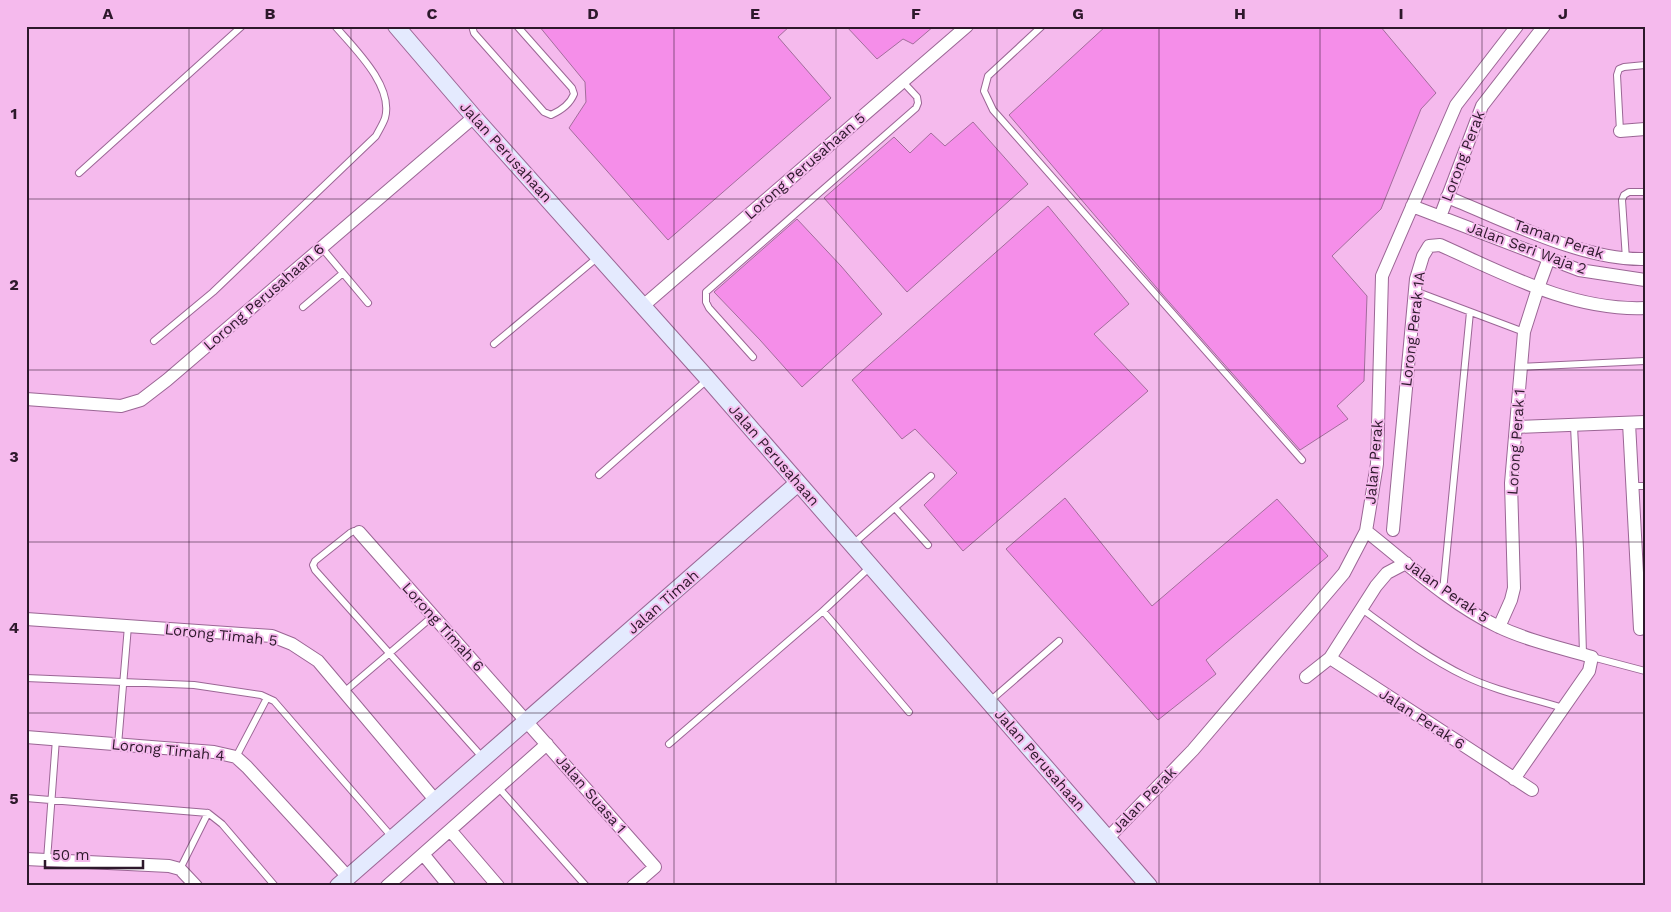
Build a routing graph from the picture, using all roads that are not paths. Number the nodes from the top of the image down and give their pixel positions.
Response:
1 (242, 26) edge
2 (335, 26) edge
3 (396, 26) edge
4 (472, 26) edge
5 (517, 26) edge
6 (967, 26) edge
7 (1042, 26) edge
8 (1517, 26) edge
9 (1544, 26) edge
10 (1645, 65) edge
11 (903, 82) junction
12 (474, 117) junction
13 (1645, 129) edge
14 (1620, 131) joint
15 (78, 173) dead end
16 (1645, 192) edge
17 (1447, 197) junction
18 (1412, 206) junction
19 (1440, 217) junction
20 (322, 248) junction
21 (599, 256) junction
22 (1550, 258) junction
23 (1626, 259) junction
24 (1645, 259) edge
25 (343, 273) junction
26 (1623, 276) junction
27 (1645, 280) edge
28 (1538, 288) junction
29 (1414, 291) junction
30 (368, 303) dead end
31 (643, 306) junction
32 (303, 307) dead end
33 (1645, 308) edge
34 (1470, 312) junction
35 (1524, 332) junction
36 (154, 341) dead end
37 (494, 344) dead end
38 (753, 357) dead end
39 (1645, 361) edge
40 (1521, 367) junction
41 (708, 379) junction
42 (26, 399) edge
43 (1645, 422) edge
44 (1629, 423) junction
45 (1516, 426) junction
46 (1574, 426) junction
47 (1302, 460) dead end
48 (599, 475) dead end
49 (931, 476) dead end
50 (798, 484) junction
51 (1639, 486) edge
52 (895, 508) junction
53 (1392, 530) dead end
54 (359, 532) joint
55 (1366, 532) junction
56 (928, 544) dead end
57 (852, 545) junction
58 (1406, 563) junction
59 (871, 566) junction
60 (1442, 591) junction
61 (1362, 609) junction
62 (823, 611) junction
63 (433, 616) junction
64 (26, 619) edge
65 (128, 626) junction
66 (1499, 627) junction
67 (1640, 629) dead end
68 (1059, 641) dead end
69 (389, 654) junction
70 (1588, 656) junction
71 (1330, 658) junction
72 (1645, 671) edge
73 (26, 678) edge
74 (1306, 678) dead end
75 (123, 682) junction
76 (344, 692) junction
77 (267, 698) junction
78 (990, 702) junction
79 (1563, 708) junction
80 (909, 712) dead end
81 (527, 721) junction
82 (26, 737) edge
83 (56, 739) junction
84 (547, 744) junction
85 (669, 744) dead end
86 (118, 745) junction
87 (236, 757) junction
88 (483, 759) junction
89 (1514, 779) junction
90 (498, 787) junction
91 (1532, 790) dead end
92 (26, 798) edge
93 (52, 800) junction
94 (436, 801) junction
95 (208, 813) junction
96 (450, 830) junction
97 (393, 838) junction
98 (1108, 838) junction
99 (422, 854) junction
100 (26, 859) edge
101 (47, 860) junction
102 (180, 869) junction
103 (343, 881) edge
104 (196, 886) edge
105 (275, 886) edge
106 (387, 886) edge
107 (450, 886) edge
108 (498, 886) edge
109 (586, 886) edge
110 (633, 886) edge
111 (1149, 886) edge

1 - 15 lane
2 - 36 lane
3 - 12 main road, Jalan Perusahaan
4 - 5 lane
6 - 11 street, Lorong Perusahaan 5
7 - 47 lane
8 - 18 street, Jalan Perak
9 - 17 street, Lorong Perak
10 - 14 lane
11 - 31 street, Lorong Perusahaan 5
11 - 38 lane
12 - 20 street, Lorong Perusahaan 6
12 - 21 main road, Jalan Perusahaan
13 - 14 street
16 - 23 lane
17 - 19 street, Lorong Perak
17 - 23 street, Taman Perak
18 - 19 street, Jalan Seri Waja 2
18 - 55 street, Jalan Perak
19 - 22 street, Jalan Seri Waja 2
20 - 25 lane
20 - 42 street, Lorong Perusahaan 6
21 - 31 main road, Jalan Perusahaan
21 - 37 lane
22 - 26 street, Jalan Seri Waja 2
22 - 28 street, Lorong Perak 1
23 - 24 street, Taman Perak
23 - 26 street
25 - 30 lane
25 - 32 lane
26 - 27 street, Jalan Seri Waja 2
28 - 29 street, Lorong Perak 1A
28 - 33 street
28 - 35 street, Lorong Perak 1
29 - 34 lane
29 - 53 street, Lorong Perak 1A
31 - 41 main road, Jalan Perusahaan
34 - 35 lane
34 - 60 lane
35 - 40 street, Lorong Perak 1
39 - 40 lane
40 - 45 street, Lorong Perak 1
41 - 48 lane
41 - 50 main road, Jalan Perusahaan
43 - 44 street
44 - 46 street
44 - 51 street
45 - 46 street
45 - 66 street, Lorong Perak 1
46 - 70 lane
49 - 52 lane
50 - 57 main road, Jalan Perusahaan
50 - 81 main road, Jalan Timah
51 - 67 street
52 - 56 lane
52 - 57 lane
54 - 63 street, Lorong Timah 6
54 - 69 lane
55 - 58 street, Jalan Perak 5
55 - 98 street, Jalan Perak
57 - 59 main road, Jalan Perusahaan
58 - 60 street, Jalan Perak 5
58 - 61 street
59 - 62 lane
59 - 78 main road, Jalan Perusahaan
60 - 66 street, Jalan Perak 5
61 - 71 street
61 - 79 lane
62 - 80 lane
62 - 85 lane
63 - 69 lane
63 - 81 street, Lorong Timah 6
64 - 65 street, Lorong Timah 5
65 - 75 lane
65 - 76 street, Lorong Timah 5
66 - 70 street, Jalan Perak 5
68 - 78 lane
69 - 76 lane
69 - 88 lane
70 - 72 lane
70 - 79 street
71 - 74 street
71 - 89 street, Jalan Perak 6
73 - 75 lane
75 - 77 lane
75 - 86 lane
76 - 94 street, Lorong Timah 5
77 - 87 lane
77 - 97 lane
78 - 98 main road, Jalan Perusahaan
79 - 89 street
81 - 84 street, Jalan Suasa 1
81 - 88 main road, Jalan Timah
82 - 83 street, Lorong Timah 4
83 - 86 street, Lorong Timah 4
83 - 93 lane
84 - 90 street
84 - 110 street, Jalan Suasa 1
86 - 87 street, Lorong Timah 4
87 - 103 street, Lorong Timah 4
88 - 94 main road, Jalan Timah
89 - 91 street, Jalan Perak 6
90 - 96 street
90 - 109 lane
92 - 93 lane
93 - 95 lane
93 - 101 lane
94 - 97 main road, Jalan Timah
95 - 102 lane
95 - 105 lane
96 - 99 street
96 - 108 street
97 - 103 main road, Jalan Timah
98 - 111 main road, Jalan Perusahaan
99 - 106 street
99 - 107 street
100 - 101 street
101 - 102 street
102 - 104 street

